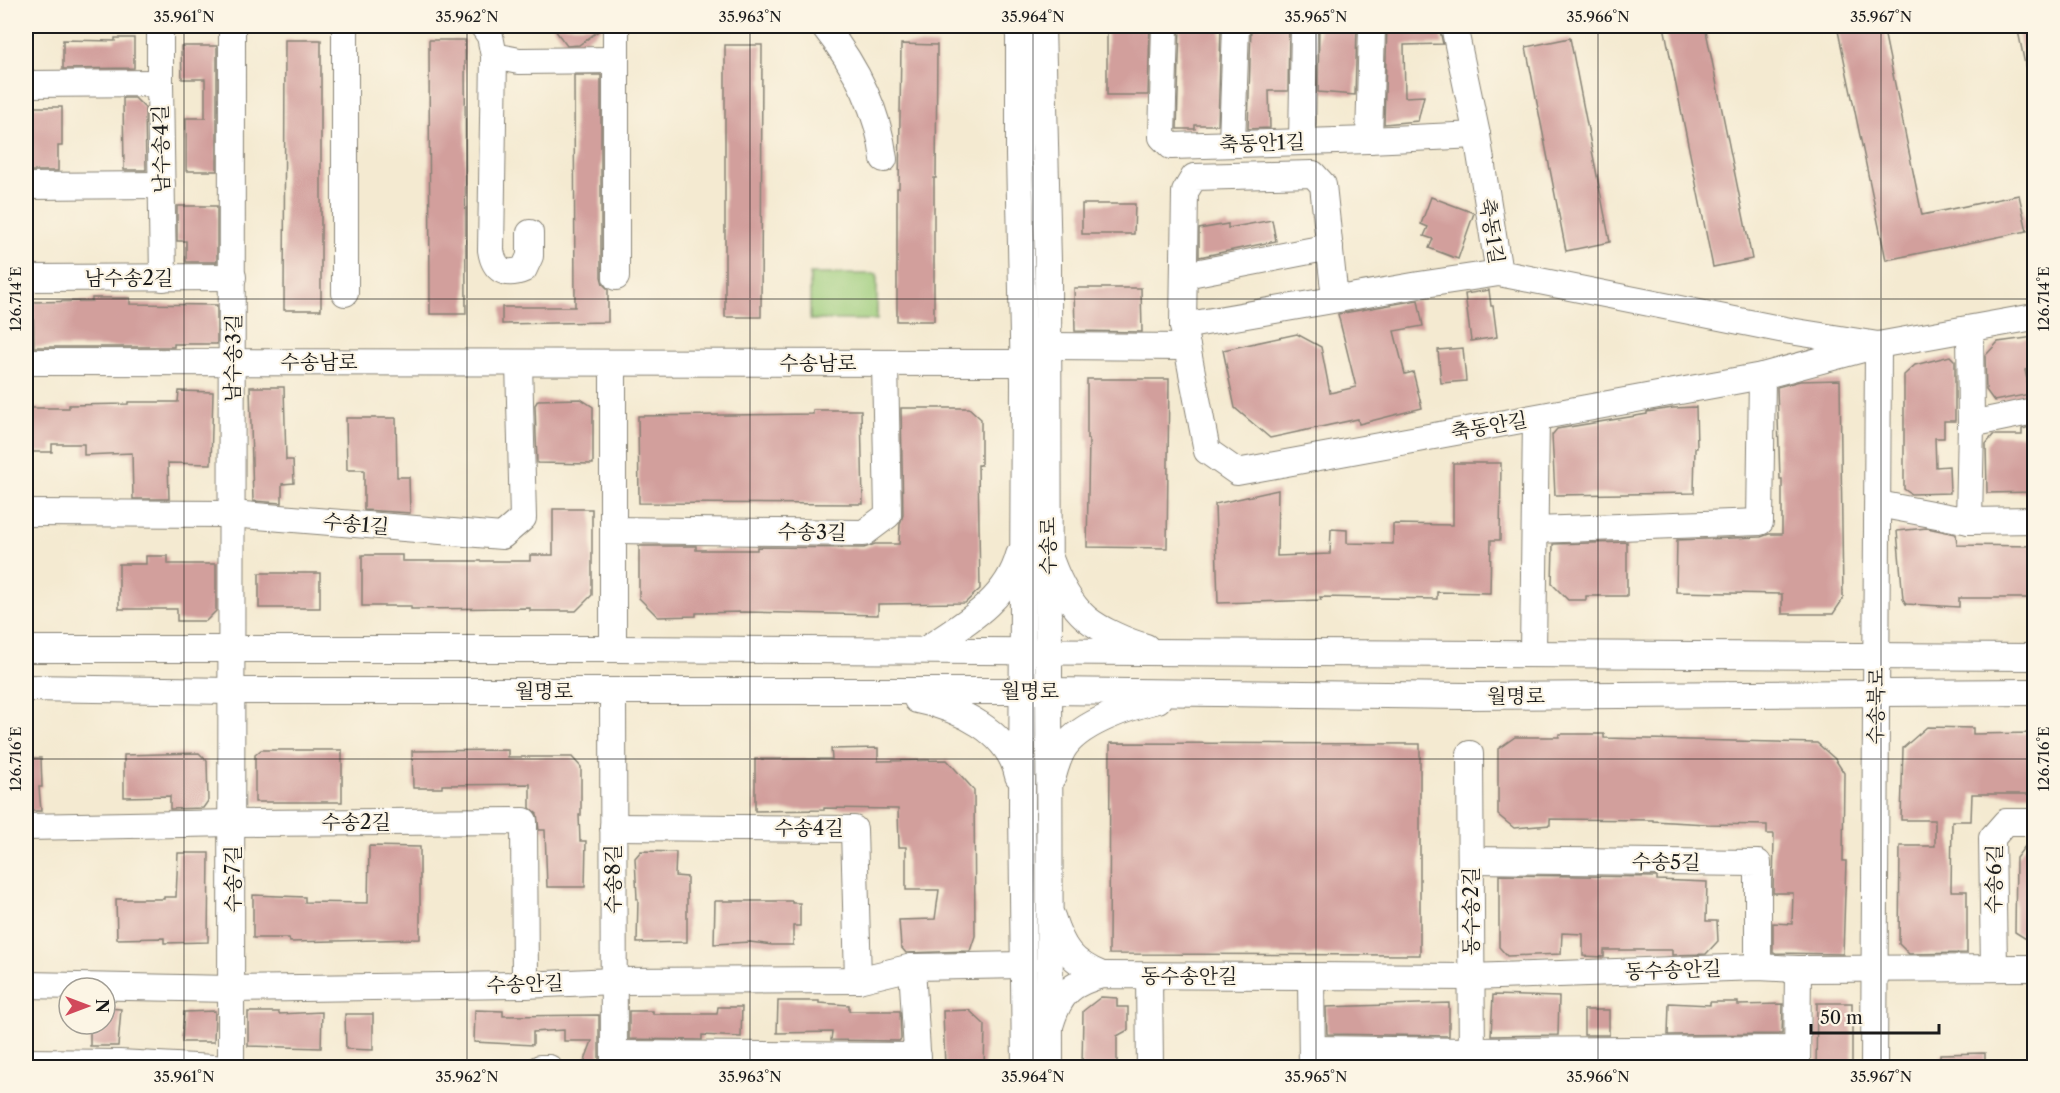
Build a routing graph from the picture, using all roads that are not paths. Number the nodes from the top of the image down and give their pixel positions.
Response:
1 (160, 26) edge
2 (232, 26) edge
3 (345, 26) edge
4 (483, 26) edge
5 (616, 26) edge
6 (824, 26) edge
7 (1019, 26) edge
8 (1042, 26) edge
9 (1165, 26) edge
10 (1236, 26) edge
11 (1304, 26) edge
12 (1372, 26) edge
13 (1454, 26) edge
14 (494, 56) junction
15 (616, 60) junction
16 (160, 83) junction
17 (26, 84) edge
18 (1476, 135) junction
19 (1369, 140) junction
20 (1302, 141) junction
21 (1232, 143) junction
22 (884, 159) dead end
23 (162, 185) junction
24 (26, 186) edge
25 (530, 233) dead end
26 (1330, 247) junction
27 (1499, 273) junction
28 (1185, 275) junction
29 (233, 277) junction
30 (616, 277) dead end
31 (26, 278) edge
32 (163, 278) junction
33 (345, 293) dead end
34 (1335, 300) junction
35 (2034, 317) edge
36 (1970, 329) junction
37 (1790, 332) junction
38 (1185, 336) junction
39 (1878, 345) junction
40 (1048, 346) junction
41 (26, 362) edge
42 (233, 362) junction
43 (519, 363) junction
44 (613, 363) junction
45 (885, 363) junction
46 (1023, 363) junction
47 (1794, 368) junction
48 (1762, 376) junction
49 (2034, 411) edge
50 (1536, 418) junction
51 (1971, 424) junction
52 (1878, 504) junction
53 (26, 513) edge
54 (231, 514) junction
55 (2034, 520) edge
56 (1970, 521) junction
57 (614, 530) junction
58 (1535, 530) junction
59 (1023, 543) junction
60 (1048, 551) junction
61 (232, 648) junction
62 (26, 649) edge
63 (613, 649) junction
64 (925, 650) junction
65 (1022, 651) junction
66 (1048, 651) junction
67 (1169, 653) junction
68 (1533, 653) junction
69 (1876, 657) junction
70 (2034, 657) edge
71 (26, 688) edge
72 (233, 691) junction
73 (613, 691) junction
74 (1022, 691) junction
75 (1048, 691) junction
76 (879, 692) junction
77 (2034, 692) edge
78 (1187, 693) junction
79 (1876, 693) junction
80 (1470, 754) dead end
81 (1022, 799) junction
82 (1048, 803) junction
83 (2034, 822) edge
84 (233, 823) junction
85 (26, 827) edge
86 (613, 827) junction
87 (1471, 860) junction
88 (1048, 905) junction
89 (1024, 965) junction
90 (912, 967) junction
91 (1758, 967) junction
92 (1874, 968) junction
93 (1994, 968) junction
94 (2034, 968) edge
95 (1798, 969) junction
96 (1102, 975) junction
97 (1149, 976) junction
98 (1311, 976) junction
99 (1471, 977) junction
100 (858, 980) junction
101 (613, 981) junction
102 (26, 985) edge
103 (525, 985) junction
104 (232, 989) junction
105 (1049, 1032) junction
106 (1312, 1058) edge
107 (1797, 1058) edge
108 (1472, 1059) edge
109 (614, 1061) edge
110 (26, 1062) edge
111 (918, 1062) edge
112 (119, 1065) edge
113 (213, 1068) edge
114 (231, 1068) edge
115 (540, 1068) edge
116 (549, 1068) edge
117 (1025, 1068) edge
118 (1050, 1068) edge
119 (1150, 1068) edge
120 (1874, 1068) edge

1 - 16 street
2 - 29 street, 남수송3길
3 - 33 street
4 - 14 street
5 - 15 street
6 - 22 street
7 - 46 street, 수송로
8 - 40 street, 수송로
9 - 21 street, 축동안1길
10 - 21 street
11 - 20 street
12 - 19 street
13 - 18 street, 축동1길
14 - 15 street
14 - 25 street
15 - 30 street
16 - 17 street, 남수송4길
16 - 23 street, 남수송4길
18 - 19 street, 축동안1길
18 - 27 street, 축동1길
19 - 20 street, 축동안1길
20 - 21 street, 축동안1길
23 - 24 street
23 - 32 street, 남수송4길
26 - 28 street
26 - 28 street, 축동안길
26 - 34 street
27 - 34 street, 축동1길
27 - 37 street, 축동안길
28 - 38 street, 축동안길
29 - 32 street, 남수송2길
29 - 42 street, 남수송3길
31 - 32 street, 남수송2길
34 - 38 street
35 - 36 street, 축동안길
36 - 39 street, 축동안길
36 - 51 street
37 - 39 street, 축동안길
37 - 47 street
38 - 40 street
38 - 50 street, 축동안길
39 - 47 street, 축동안길
39 - 52 street, 수송북로
40 - 60 street, 수송로
41 - 42 street, 수송남로
42 - 43 street, 수송남로
42 - 54 street, 남수송3길
43 - 44 street, 수송남로
43 - 54 street, 수송1길
44 - 45 street, 수송남로
44 - 57 street
45 - 46 street, 수송남로
45 - 57 street, 수송3길
46 - 59 street, 수송로
47 - 48 street, 축동안길
48 - 50 street, 축동안길
48 - 58 street
49 - 51 street
50 - 58 street
51 - 56 street
52 - 56 street
52 - 69 street, 수송북로
53 - 54 street, 수송1길
54 - 61 street, 남수송3길
55 - 56 street
57 - 63 street
58 - 68 street
59 - 64 street
59 - 65 street, 수송로
60 - 66 street, 수송로
60 - 67 street
61 - 62 street, 월명로
61 - 63 street, 월명로
61 - 72 street, 남수송3길
63 - 64 street, 월명로
64 - 65 street, 월명로
65 - 66 street, 월명로
65 - 74 street, 수송로
66 - 67 street, 월명로
66 - 75 street, 수송로
67 - 68 street, 월명로
68 - 69 street, 월명로
69 - 70 street, 월명로
69 - 79 street, 수송북로
71 - 72 street, 월명로
72 - 73 street, 월명로
72 - 84 street, 수송7길
73 - 76 street, 월명로
73 - 86 street, 수송8길
74 - 75 street, 월명로
74 - 76 street, 월명로
74 - 81 street, 수송로
75 - 78 street, 월명로
75 - 82 street, 수송로
76 - 81 street
77 - 79 street, 월명로
78 - 79 street, 월명로
78 - 82 street
79 - 92 street, 수송북로
80 - 87 street, 동수송2길
81 - 89 street, 수송로
82 - 88 street, 수송로
83 - 93 street, 수송6길
84 - 85 street, 수송2길
84 - 103 street, 수송2길
84 - 104 street, 수송7길
86 - 100 street, 수송4길
86 - 101 street, 수송8길
87 - 91 street, 수송5길
87 - 99 street, 동수송2길
88 - 96 street
88 - 105 street, 수송로
89 - 90 street, 수송안길
89 - 117 street, 수송로
90 - 100 street, 수송안길
90 - 111 street
91 - 95 street, 동수송안길
91 - 99 street, 동수송안길
92 - 93 street, 동수송안길
92 - 95 street, 동수송안길
92 - 120 street, 수송북로
93 - 94 street, 동수송안길
95 - 107 street
96 - 97 street, 동수송안길
96 - 105 street
97 - 98 street, 동수송안길
97 - 119 street
98 - 99 street, 동수송안길
98 - 106 street
99 - 108 street, 동수송2길
100 - 101 street, 수송안길
101 - 103 street, 수송안길
101 - 109 street, 수송8길
102 - 104 street, 수송안길
103 - 104 street, 수송안길
104 - 114 street, 수송7길
105 - 118 street, 수송로
106 - 108 street
107 - 108 street
109 - 111 street
110 - 112 street
112 - 113 street
115 - 116 street

